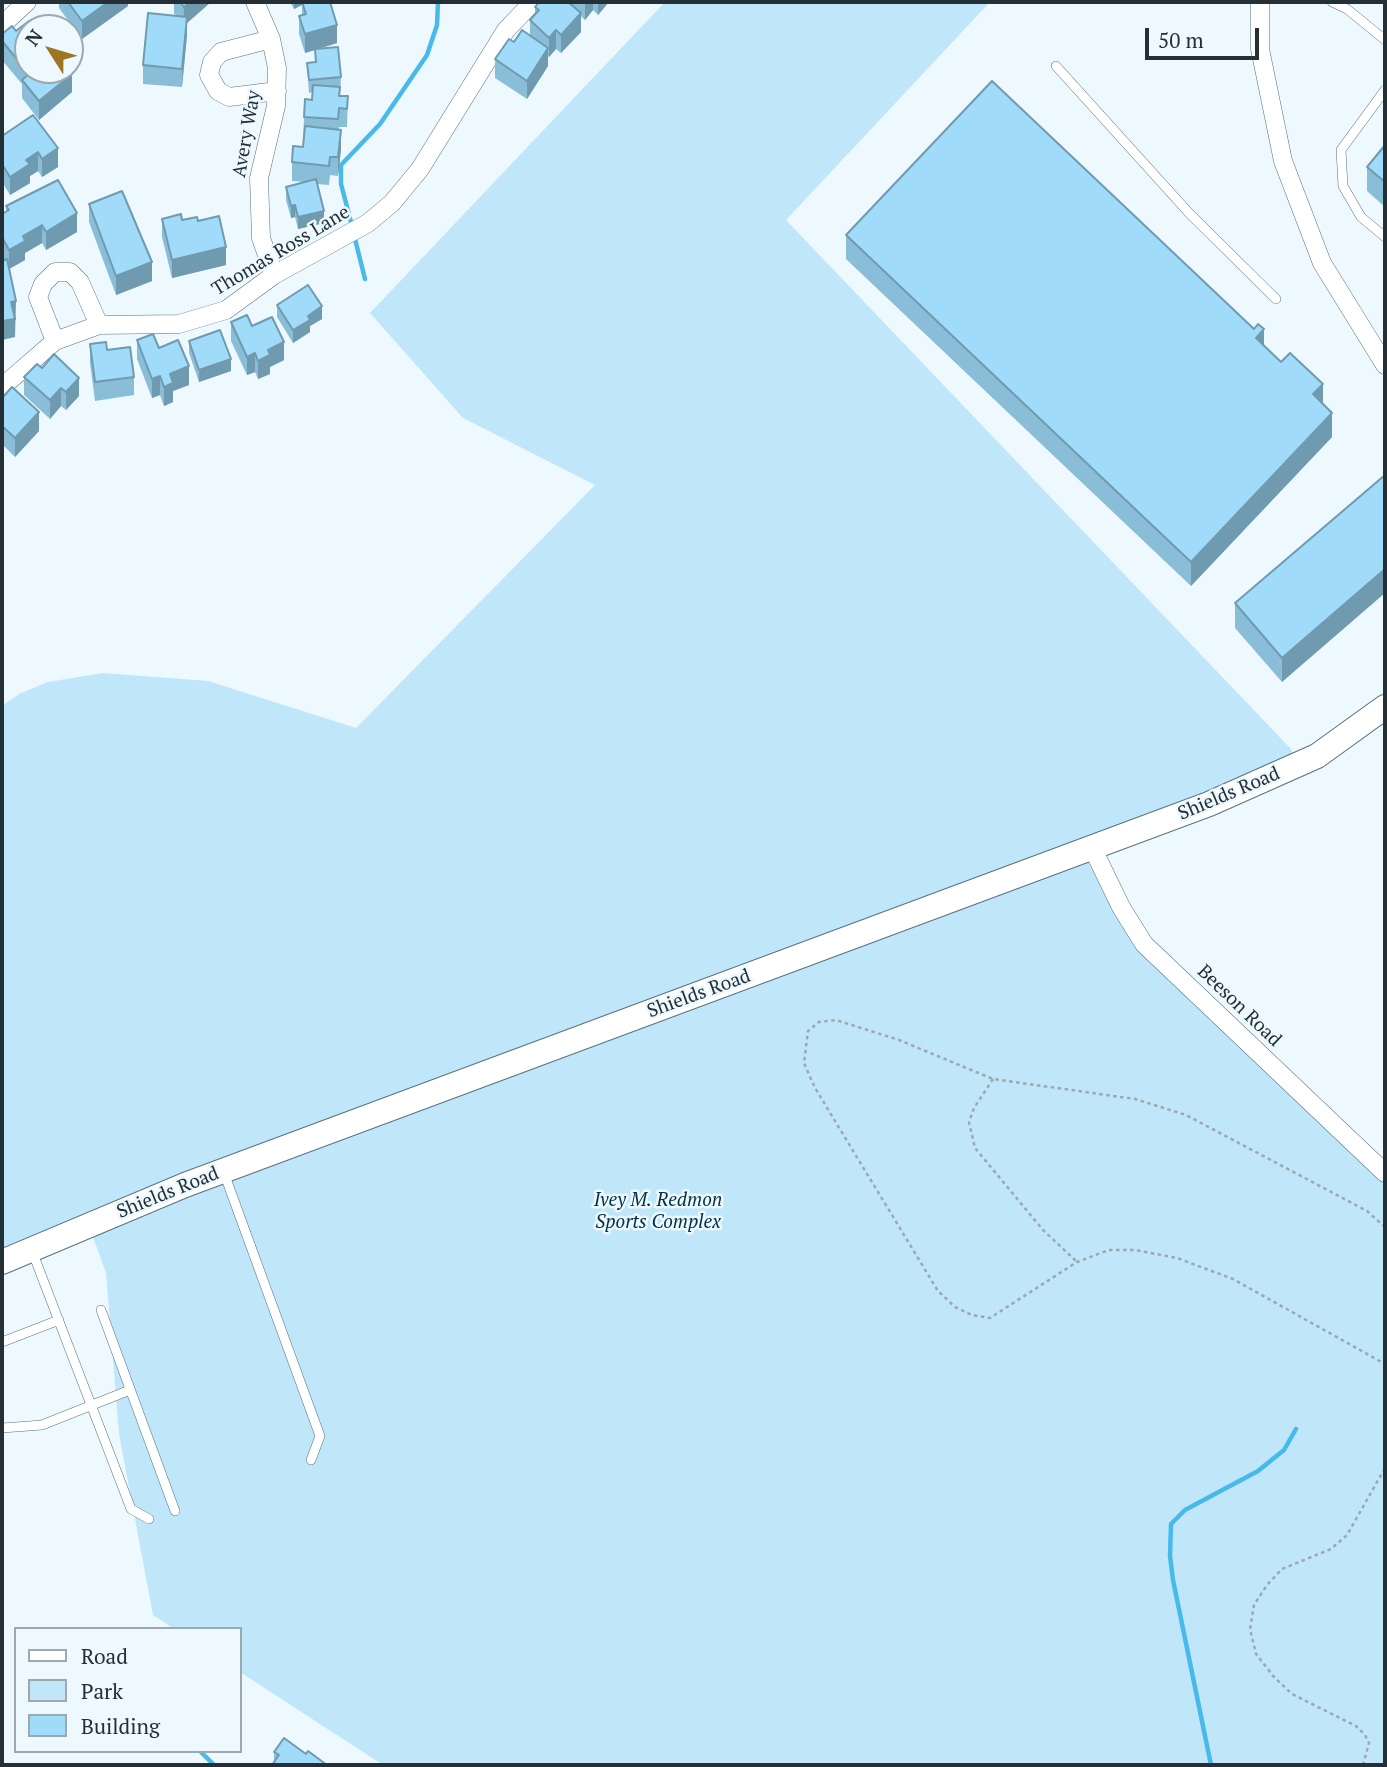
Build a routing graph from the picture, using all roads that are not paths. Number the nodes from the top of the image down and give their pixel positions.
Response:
1 (27, 2) edge
2 (255, 2) edge
3 (533, 2) edge
4 (1260, 2) edge
5 (1332, 2) edge
6 (2, 25) edge
7 (271, 39) junction
8 (1385, 40) edge
9 (1056, 66) dead end
10 (1385, 90) edge
11 (277, 91) junction
12 (1385, 237) edge
13 (274, 275) junction
14 (1276, 299) dead end
15 (99, 325) junction
16 (55, 341) junction
17 (1385, 365) edge
18 (2, 387) edge
19 (1385, 707) edge
20 (1092, 847) junction
21 (223, 1171) junction
22 (1385, 1173) edge
23 (32, 1249) junction
24 (2, 1262) edge
25 (101, 1310) dead end
26 (59, 1320) junction
27 (2, 1342) edge
28 (130, 1390) junction
29 (91, 1405) junction
30 (2, 1428) edge
31 (311, 1460) dead end
32 (175, 1511) dead end
33 (149, 1519) dead end

1 - 6 street
2 - 7 street, Avery Way
3 - 13 street, Thomas Ross Lane
4 - 17 street
5 - 8 lane
7 - 11 street, Avery Way
7 - 11 street
9 - 14 lane
10 - 12 lane
11 - 13 street, Avery Way
13 - 15 street, Thomas Ross Lane
15 - 16 street, Thomas Ross Lane
15 - 16 street
16 - 18 street, Thomas Ross Lane
19 - 20 street, Shields Road
20 - 21 street, Shields Road
20 - 22 street, Beeson Road
21 - 23 street, Shields Road
21 - 31 lane
23 - 24 street, Shields Road
23 - 26 lane
25 - 28 lane
26 - 27 lane
26 - 29 lane
28 - 29 lane
28 - 32 lane
29 - 30 lane
29 - 33 lane

